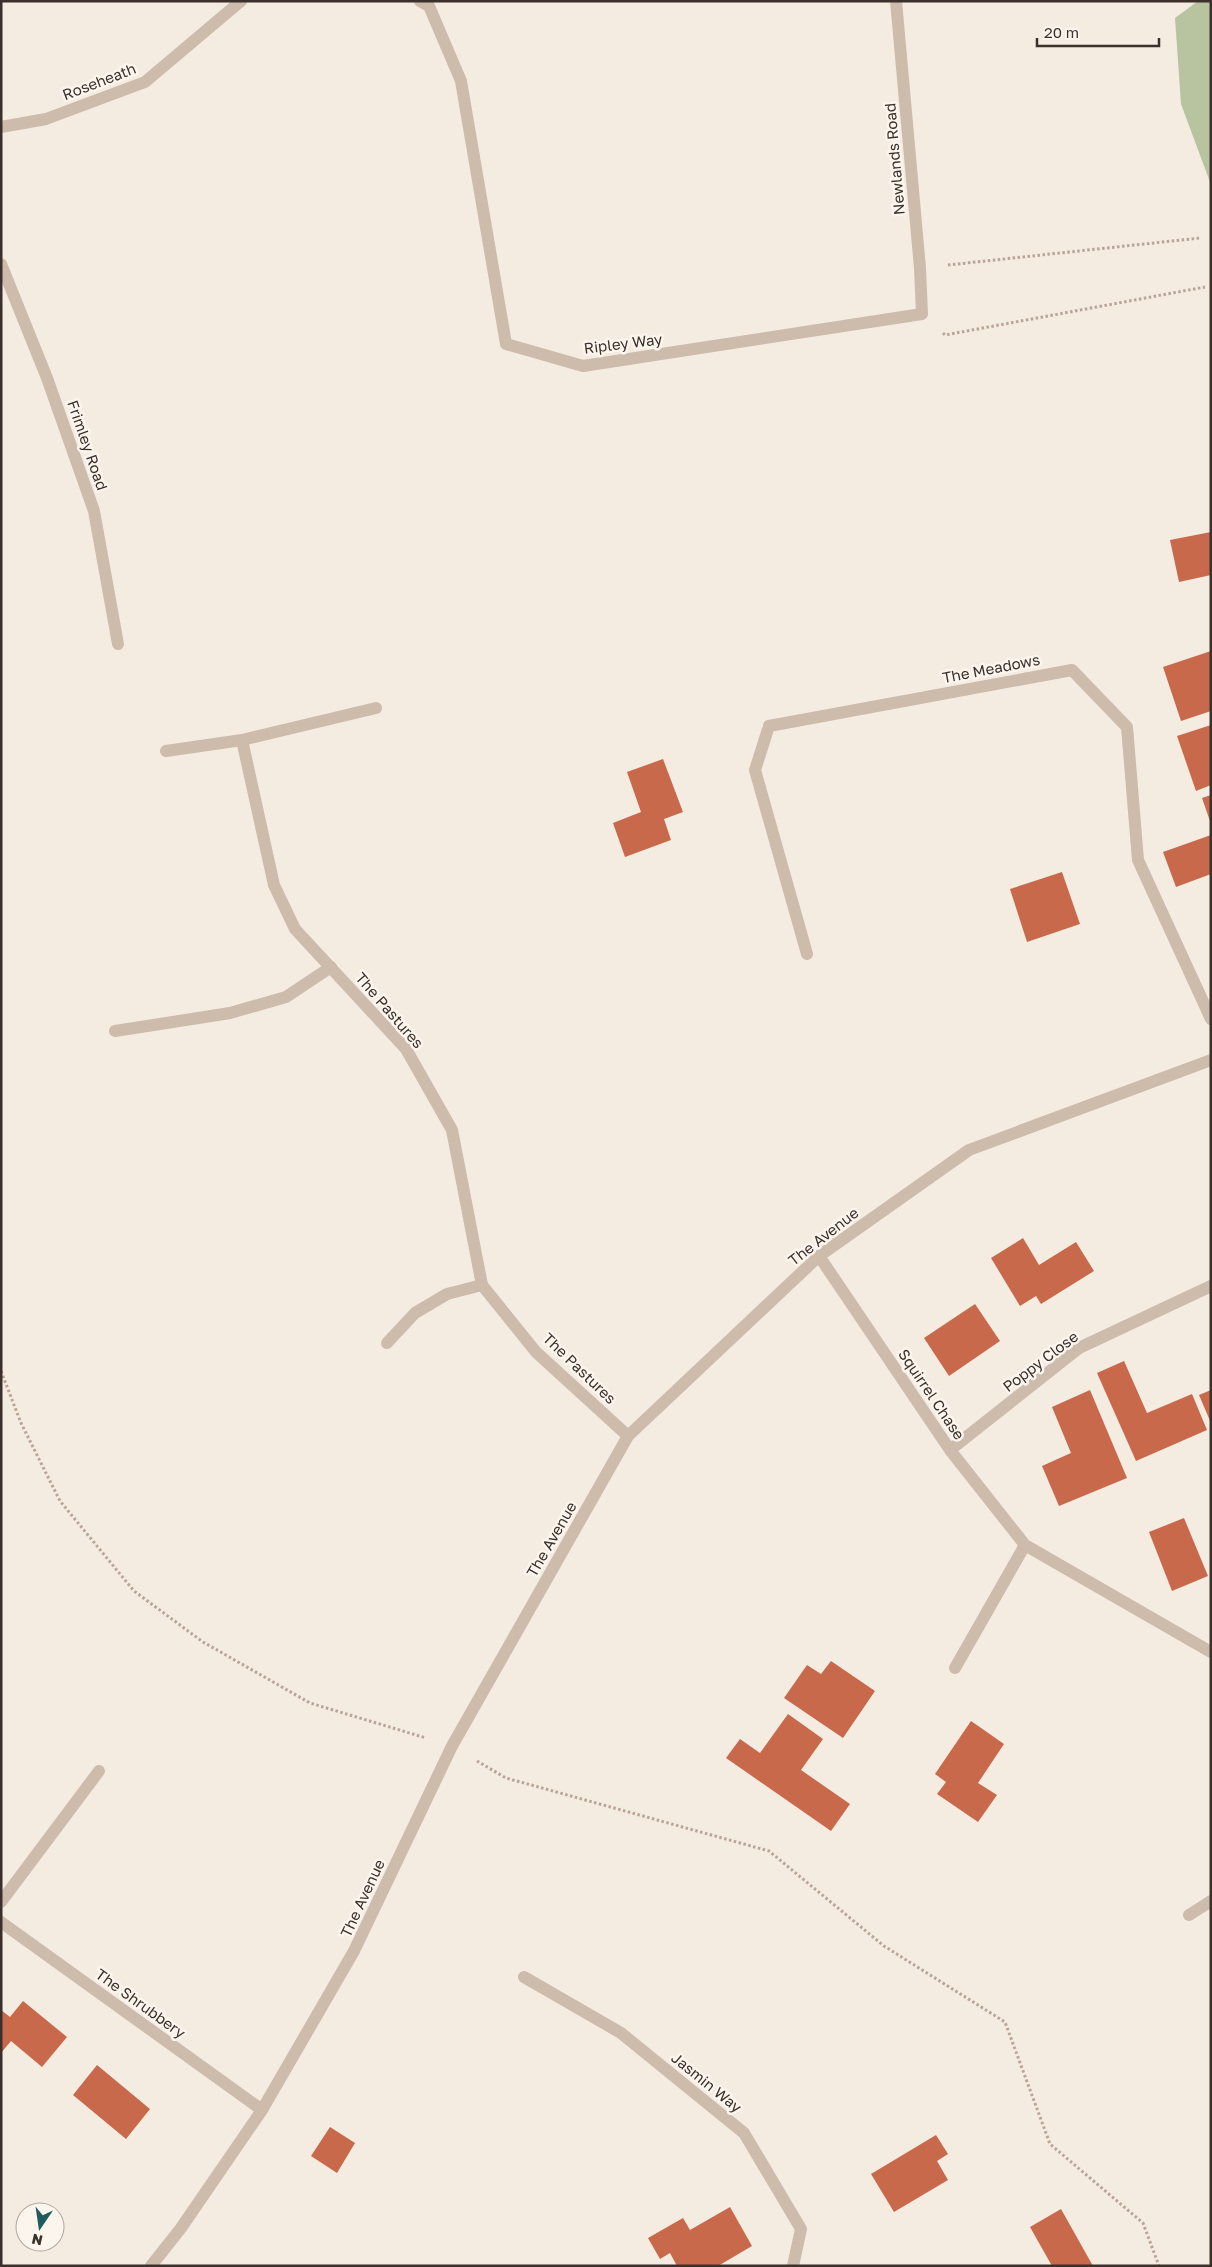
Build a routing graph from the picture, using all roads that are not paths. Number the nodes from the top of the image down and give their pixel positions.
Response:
1 (241, 1) edge
2 (420, 1) edge
3 (896, 1) edge
4 (1, 127) edge
5 (1, 264) edge
6 (922, 314) joint
7 (118, 644) dead end
8 (376, 708) dead end
9 (242, 740) junction
10 (166, 751) dead end
11 (808, 954) dead end
12 (331, 967) junction
13 (1211, 1019) edge
14 (115, 1031) dead end
15 (1211, 1060) edge
16 (819, 1256) junction
17 (482, 1285) junction
18 (1211, 1286) edge
19 (387, 1343) dead end
20 (628, 1436) junction
21 (950, 1450) junction
22 (1025, 1545) junction
23 (1211, 1652) edge
24 (955, 1668) dead end
25 (99, 1771) dead end
26 (1211, 1901) edge
27 (1, 1902) edge
28 (1190, 1916) dead end
29 (1, 1922) edge
30 (524, 1977) dead end
31 (262, 2110) junction
32 (151, 2266) edge
33 (792, 2266) edge

1 - 4 street, Roseheath
2 - 6 street, Ripley Way
3 - 6 street, Newlands Road
5 - 7 street, Frimley Road
8 - 9 street
9 - 10 street
9 - 12 street, The Pastures
11 - 13 street, The Meadows
12 - 14 street
12 - 17 street, The Pastures
15 - 16 street, The Avenue
16 - 20 street, The Avenue
16 - 21 street, Squirrel Chase
17 - 19 street
17 - 20 street, The Pastures
18 - 21 street, Poppy Close
20 - 31 street, The Avenue
21 - 22 street, Squirrel Chase
22 - 23 street, Squirrel Chase
22 - 24 street
25 - 27 street
26 - 28 street
29 - 31 street, The Shrubbery
30 - 33 street, Jasmin Way
31 - 32 street, The Avenue

